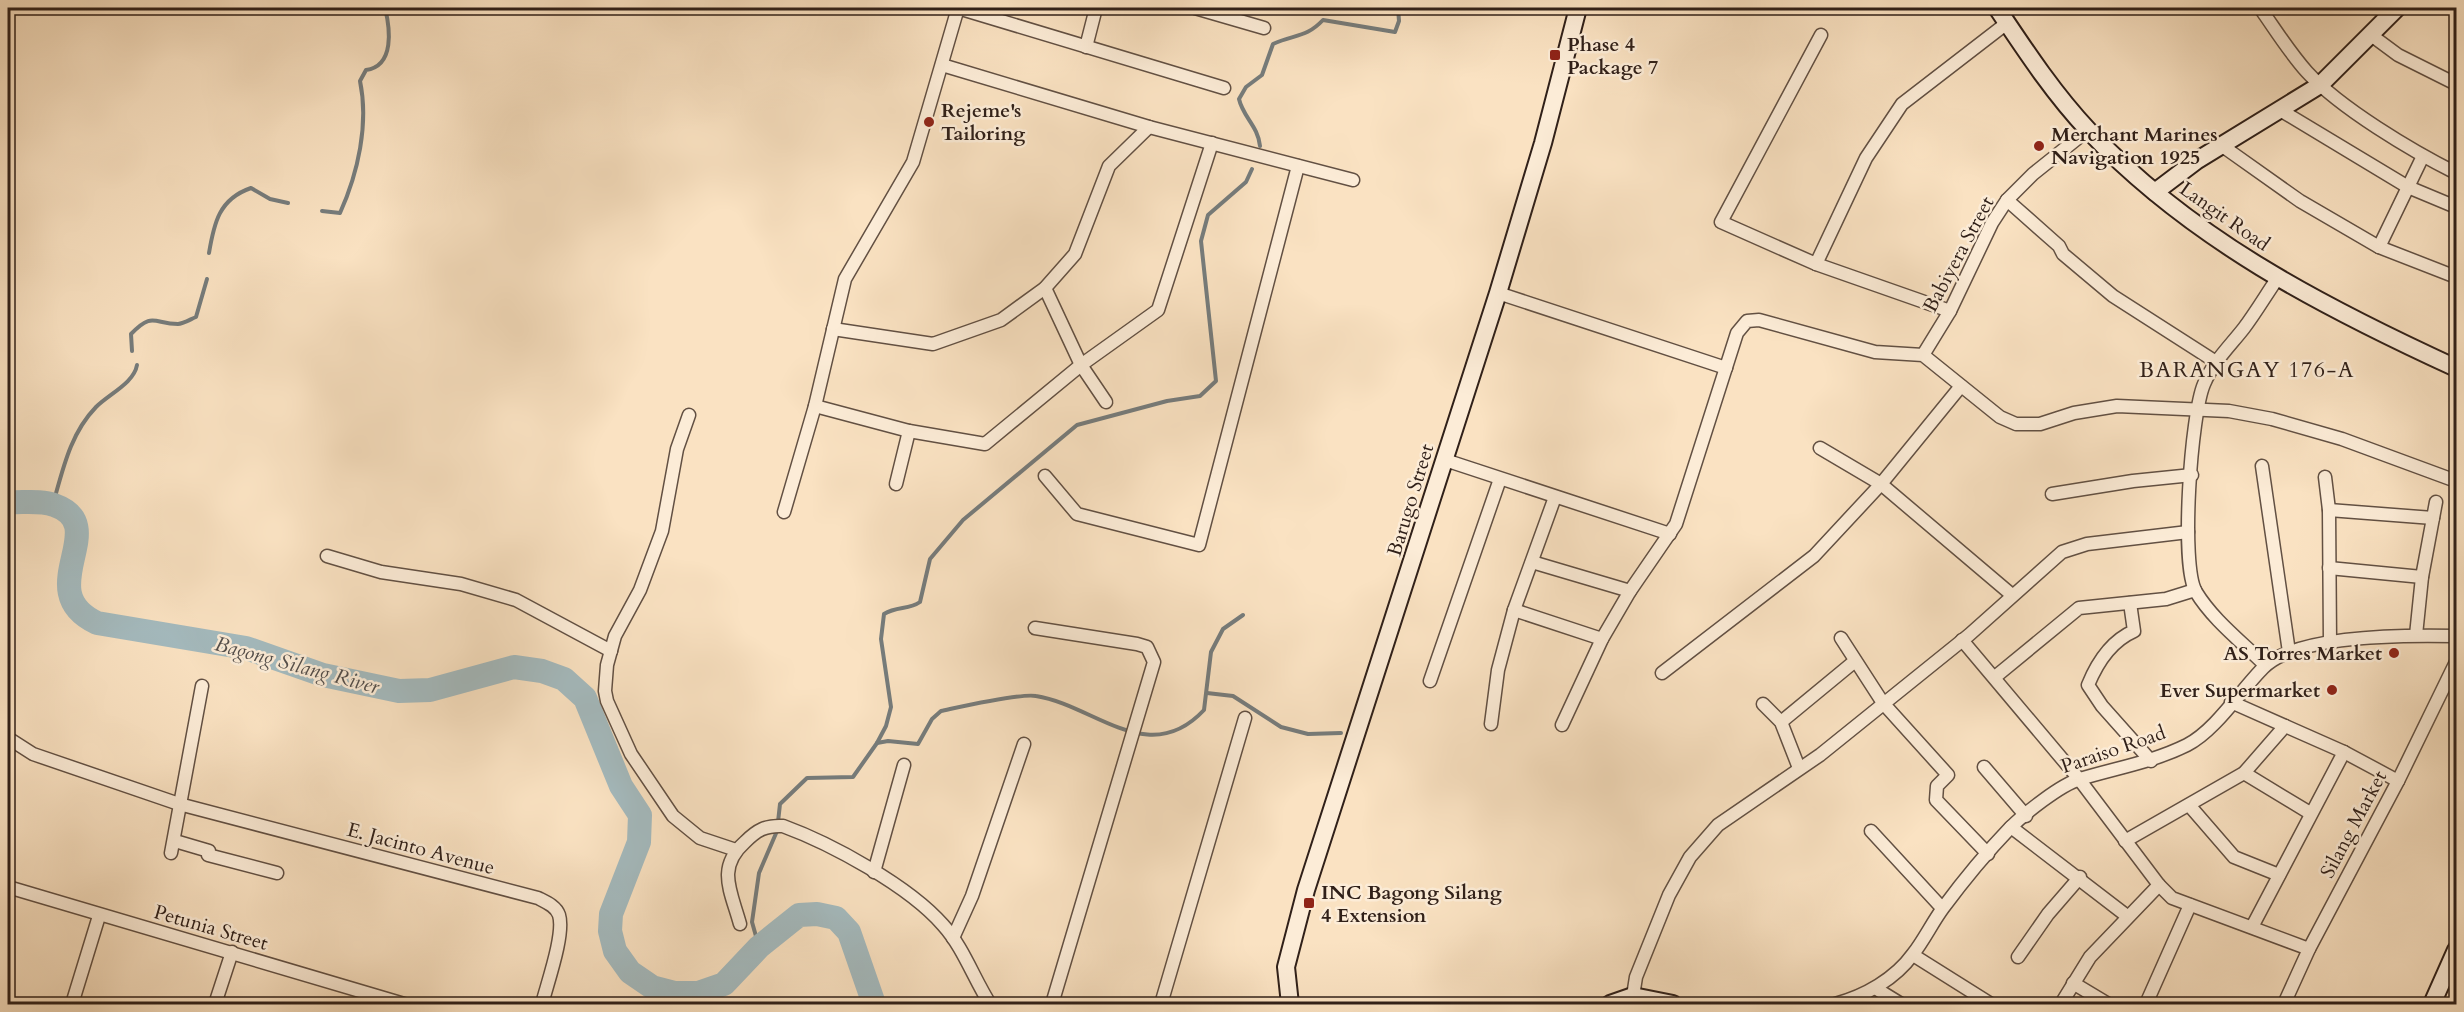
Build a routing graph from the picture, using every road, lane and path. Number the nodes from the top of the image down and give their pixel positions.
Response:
1 (958, 8) edge
2 (1096, 8) edge
3 (1195, 8) edge
4 (1578, 8) edge
5 (1997, 8) edge
6 (2260, 8) edge
7 (2397, 8) edge
8 (2007, 23) junction
9 (1264, 28) dead end
10 (1821, 35) dead end
11 (2371, 35) junction
12 (1086, 47) junction
13 (942, 65) junction
14 (2457, 84) edge
15 (2320, 85) junction
16 (1224, 88) dead end
17 (2280, 110) junction
18 (1149, 127) junction
19 (2088, 130) junction
20 (1212, 142) junction
21 (2221, 145) junction
22 (2423, 156) junction
23 (1298, 166) junction
24 (2457, 173) edge
25 (1353, 180) dead end
26 (2408, 187) junction
27 (2155, 192) junction
28 (2007, 200) junction
29 (2457, 207) edge
30 (2379, 247) junction
31 (1816, 264) junction
32 (2457, 277) edge
33 (2277, 279) junction
34 (1045, 288) junction
35 (1498, 293) junction
36 (1950, 311) junction
37 (833, 328) junction
38 (1923, 355) junction
39 (2216, 362) junction
40 (1081, 365) junction
41 (1726, 368) junction
42 (2457, 368) edge
43 (1961, 386) junction
44 (1106, 402) dead end
45 (814, 406) junction
46 (2197, 408) junction
47 (688, 415) dead end
48 (909, 431) junction
49 (1820, 448) dead end
50 (1445, 460) junction
51 (2262, 466) dead end
52 (2192, 475) junction
53 (1045, 476) dead end
54 (2325, 477) dead end
55 (1500, 479) junction
56 (2457, 481) edge
57 (896, 484) dead end
58 (1881, 484) junction
59 (2052, 494) dead end
60 (1555, 497) junction
61 (2436, 502) dead end
62 (2329, 510) junction
63 (784, 512) dead end
64 (2433, 518) junction
65 (2188, 532) junction
66 (1670, 534) junction
67 (327, 556) dead end
68 (1532, 562) junction
69 (2329, 568) junction
70 (2422, 577) junction
71 (2195, 590) junction
72 (1630, 591) junction
73 (2012, 595) junction
74 (2130, 603) junction
75 (1514, 610) junction
76 (1035, 628) dead end
77 (2416, 635) junction
78 (2457, 636) edge
79 (1841, 638) dead end
80 (1602, 639) junction
81 (1962, 640) junction
82 (2330, 642) junction
83 (611, 651) junction
84 (2289, 652) junction
85 (1854, 661) junction
86 (2457, 662) edge
87 (2265, 665) junction
88 (1662, 673) dead end
89 (1995, 677) junction
90 (1430, 681) dead end
91 (202, 687) dead end
92 (2231, 702) junction
93 (1883, 703) junction
94 (1763, 704) dead end
95 (1245, 718) dead end
96 (1780, 722) junction
97 (1491, 724) dead end
98 (1562, 725) dead end
99 (2285, 726) junction
100 (8, 738) edge
101 (1024, 744) dead end
102 (2344, 752) junction
103 (2151, 761) junction
104 (904, 765) dead end
105 (1984, 767) dead end
106 (1799, 768) junction
107 (2244, 773) junction
108 (2079, 779) junction
109 (2398, 781) junction
110 (178, 804) junction
111 (2189, 805) junction
112 (2310, 813) junction
113 (2026, 816) junction
114 (2011, 827) junction
115 (1871, 831) dead end
116 (2125, 841) junction
117 (736, 850) junction
118 (1988, 854) junction
119 (874, 872) junction
120 (277, 873) dead end
121 (2279, 875) junction
122 (2080, 877) junction
123 (2159, 885) junction
124 (8, 887) edge
125 (2190, 905) junction
126 (1942, 908) junction
127 (99, 916) junction
128 (2127, 916) junction
129 (740, 924) dead end
130 (2252, 927) junction
131 (953, 938) junction
132 (2309, 949) junction
133 (2457, 950) edge
134 (232, 952) junction
135 (1913, 955) junction
136 (2018, 957) dead end
137 (2073, 983) junction
138 (1875, 988) junction
139 (1632, 996) junction
140 (378, 1001) edge
141 (72, 1005) edge
142 (215, 1005) edge
143 (404, 1005) edge
144 (542, 1005) edge
145 (990, 1005) edge
146 (1052, 1005) edge
147 (1161, 1005) edge
148 (1290, 1005) edge
149 (1610, 1005) edge
150 (1673, 1005) edge
151 (1835, 1005) edge
152 (1901, 1005) edge
153 (1991, 1005) edge
154 (2061, 1005) edge
155 (2108, 1005) edge
156 (2146, 1005) edge
157 (2284, 1005) edge
158 (2432, 1005) edge

1 - 12 street
1 - 13 street
2 - 12 street
3 - 9 street
4 - 35 main road, Barugo Street
5 - 8 main road, Langit Road
6 - 15 street
7 - 11 main road
8 - 19 main road, Langit Road
8 - 31 street
10 - 31 street
11 - 14 street
11 - 15 main road
12 - 16 street
13 - 18 street
13 - 37 street
15 - 17 main road
15 - 22 street
17 - 21 main road
17 - 26 street
18 - 20 street
18 - 34 street
19 - 27 main road, Langit Road
19 - 28 street, Babiyera Street
20 - 23 street
20 - 40 street
21 - 27 main road
21 - 30 street
22 - 24 street
22 - 26 street
23 - 25 street
23 - 53 street
26 - 29 street
26 - 30 street
27 - 33 main road, Langit Road
28 - 36 street, Babiyera Street
28 - 39 street
30 - 32 street
31 - 36 street
33 - 39 street
33 - 42 main road, Langit Road
34 - 37 street
34 - 40 street
35 - 41 street
35 - 50 main road, Barugo Street
36 - 38 street, Babiyera Street
37 - 45 street
38 - 41 street
38 - 43 street
39 - 46 street
40 - 44 street
40 - 48 street
41 - 66 street
43 - 46 street
43 - 58 street
45 - 48 street
45 - 63 street
46 - 52 street
46 - 56 street
47 - 83 street
48 - 57 street
49 - 58 street
50 - 55 street
50 - 148 main road, Barugo Street
51 - 84 street
52 - 59 street
52 - 65 street
54 - 62 street
55 - 60 street
55 - 90 street
58 - 73 street
58 - 88 street
60 - 66 street
60 - 68 street
61 - 64 street
62 - 64 street
62 - 69 street
64 - 70 street
65 - 71 street
65 - 73 street
66 - 72 street
67 - 83 street
68 - 72 street
68 - 75 street
69 - 70 street
69 - 82 street
70 - 77 street
71 - 74 street
71 - 87 street
72 - 80 street
73 - 81 street
74 - 89 street
74 - 103 street
75 - 80 street
75 - 97 street
76 - 146 street
77 - 78 street, Paraiso Road
77 - 82 street, Paraiso Road
79 - 85 street
80 - 98 street
81 - 89 street
81 - 93 street
82 - 84 street, Paraiso Road
83 - 117 street
84 - 87 street, Paraiso Road
85 - 93 street
85 - 96 street
86 - 109 street, Silang Market
87 - 92 street, Paraiso Road
89 - 108 street
91 - 110 street
92 - 99 street
92 - 103 street, Paraiso Road
93 - 106 street
93 - 118 street
94 - 96 street
95 - 147 street
96 - 106 street
99 - 102 street
99 - 107 street
100 - 110 street
101 - 131 street
102 - 109 street
102 - 112 street
103 - 108 street, Paraiso Road
104 - 119 street
105 - 113 street
106 - 139 street
107 - 111 street
107 - 112 street
108 - 113 street, Paraiso Road
108 - 116 street
109 - 132 street, Silang Market
110 - 120 street
110 - 144 street, E. Jacinto Avenue
111 - 116 street
111 - 121 street
112 - 121 street
113 - 114 street, Paraiso Road
114 - 118 street, Paraiso Road
114 - 122 street
115 - 126 street
116 - 123 street
117 - 119 street
117 - 129 street
118 - 126 street, Paraiso Road
119 - 131 street
121 - 130 street
122 - 128 street
122 - 136 street
123 - 125 street
123 - 128 street
124 - 127 street, Petunia Street
125 - 130 street
125 - 156 street
126 - 135 street, Paraiso Road
127 - 134 street, Petunia Street
127 - 141 street
128 - 137 street
130 - 132 street
131 - 145 street
132 - 157 street, Silang Market
133 - 158 main road
134 - 140 street, Petunia Street
134 - 142 street
135 - 138 street, Paraiso Road
135 - 153 street
137 - 154 street
137 - 155 street
138 - 151 street, Paraiso Road
138 - 152 street
139 - 149 main road
139 - 150 main road
140 - 143 street, Petunia Street

